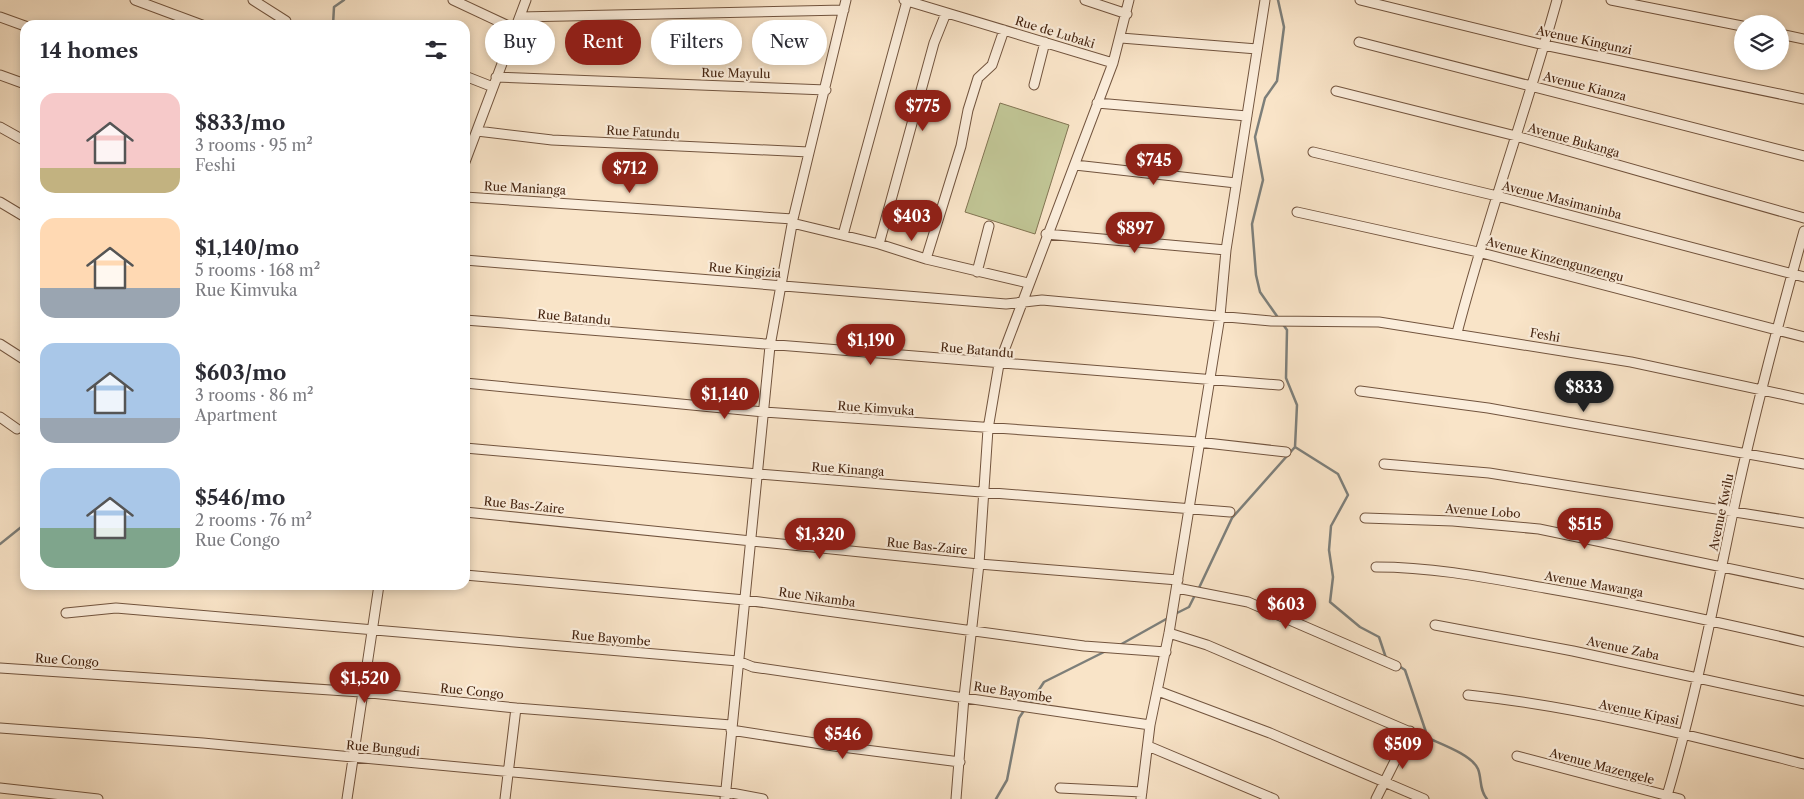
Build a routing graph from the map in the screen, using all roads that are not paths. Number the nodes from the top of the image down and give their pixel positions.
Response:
1 (135, 0) edge
2 (254, 0) edge
3 (453, 0) edge
4 (526, 0) edge
5 (846, 0) edge
6 (1085, 0) edge
7 (1129, 0) edge
8 (1265, 0) edge
9 (1360, 0) edge
10 (1557, 0) edge
11 (1611, 0) edge
12 (905, 1) edge
13 (844, 10) junction
14 (946, 13) junction
15 (1127, 14) junction
16 (520, 17) junction
17 (0, 18) edge
18 (189, 20) edge
19 (286, 20) dead end
20 (495, 20) edge
21 (518, 20) edge
22 (20, 24) edge
23 (1734, 24) edge
24 (1004, 30) junction
25 (1789, 36) edge
26 (1121, 38) junction
27 (1804, 39) edge
28 (1046, 42) junction
29 (1359, 42) dead end
30 (1544, 45) junction
31 (1257, 49) junction
32 (1113, 63) junction
33 (500, 65) edge
34 (0, 75) edge
35 (496, 77) junction
36 (470, 78) edge
37 (20, 82) edge
38 (1034, 85) dead end
39 (1532, 86) junction
40 (493, 87) junction
41 (826, 90) junction
42 (1336, 91) dead end
43 (1804, 98) edge
44 (1097, 103) junction
45 (1247, 116) junction
46 (0, 127) edge
47 (476, 131) junction
48 (1516, 136) junction
49 (20, 138) edge
50 (470, 142) edge
51 (809, 152) junction
52 (1313, 152) dead end
53 (1804, 156) edge
54 (1075, 165) junction
55 (1236, 182) junction
56 (1497, 196) junction
57 (470, 197) edge
58 (0, 202) edge
59 (1297, 212) dead end
60 (20, 214) edge
61 (1804, 218) edge
62 (793, 221) junction
63 (989, 226) dead end
64 (1804, 231) edge
65 (1046, 234) junction
66 (843, 235) junction
67 (879, 244) junction
68 (1226, 250) junction
69 (1478, 252) junction
70 (926, 259) junction
71 (470, 260) edge
72 (977, 272) junction
73 (1792, 273) junction
74 (1804, 277) edge
75 (1028, 283) junction
76 (781, 286) junction
77 (1022, 302) junction
78 (1220, 316) junction
79 (470, 320) edge
80 (1776, 330) junction
81 (1457, 333) junction
82 (1804, 337) edge
83 (0, 344) edge
84 (770, 346) junction
85 (20, 357) edge
86 (999, 364) junction
87 (1208, 380) junction
88 (470, 383) edge
89 (1279, 385) dead end
90 (1763, 389) junction
91 (1360, 391) dead end
92 (1804, 399) edge
93 (764, 412) junction
94 (0, 417) edge
95 (17, 429) dead end
96 (988, 429) junction
97 (1198, 442) junction
98 (470, 448) edge
99 (1286, 452) dead end
100 (1747, 455) junction
101 (1384, 464) dead end
102 (1804, 464) edge
103 (758, 474) junction
104 (985, 492) junction
105 (1188, 508) junction
106 (1230, 512) dead end
107 (1733, 512) junction
108 (470, 513) edge
109 (1365, 518) dead end
110 (1804, 523) edge
111 (752, 541) junction
112 (979, 564) junction
113 (1376, 567) dead end
114 (1722, 567) junction
115 (470, 575) edge
116 (1178, 584) junction
117 (1804, 584) edge
118 (378, 590) edge
119 (744, 600) junction
120 (66, 613) dead end
121 (1711, 621) junction
122 (1435, 625) dead end
123 (372, 631) junction
124 (970, 631) junction
125 (1169, 632) junction
126 (1804, 642) edge
127 (1166, 652) junction
128 (738, 661) junction
129 (1396, 666) dead end
130 (0, 668) edge
131 (1697, 676) junction
132 (1158, 691) junction
133 (361, 692) junction
134 (1468, 695) dead end
135 (964, 697) junction
136 (1804, 701) edge
137 (516, 708) junction
138 (1150, 725) junction
139 (731, 727) junction
140 (0, 728) edge
141 (1410, 730) junction
142 (1683, 734) junction
143 (1424, 738) dead end
144 (1148, 746) junction
145 (1517, 756) dead end
146 (353, 758) junction
147 (960, 762) junction
148 (1804, 764) edge
149 (509, 772) junction
150 (1383, 782) junction
151 (0, 788) edge
152 (1060, 788) dead end
153 (1142, 795) edge
154 (725, 796) edge
155 (1666, 797) edge
156 (98, 799) edge
157 (347, 799) edge
158 (505, 799) edge
159 (763, 799) edge
160 (956, 799) edge
161 (1274, 799) edge
162 (1376, 799) edge
163 (1424, 799) edge
164 (1680, 799) edge

1 - 18 street
2 - 19 street
3 - 20 street
4 - 16 street
5 - 13 street
6 - 15 street
7 - 15 street
8 - 31 street
9 - 30 street, Avenue Kingunzi
10 - 30 street
11 - 23 street
12 - 14 street, Rue de Lubaki
12 - 66 street
13 - 16 street
13 - 41 street
14 - 24 street, Rue de Lubaki
14 - 67 street
15 - 26 street
16 - 21 street
17 - 22 street
24 - 28 street, Rue de Lubaki
24 - 70 street
25 - 27 street
26 - 31 street
26 - 32 street
28 - 32 street, Rue de Lubaki
28 - 38 street
29 - 39 street, Avenue Kianza
30 - 39 street
30 - 43 street, Avenue Kingunzi
31 - 45 street
32 - 44 street
33 - 35 street
34 - 37 street
35 - 40 street
35 - 41 street, Rue Mayulu
36 - 40 street
39 - 48 street
39 - 53 street, Avenue Kianza
40 - 47 street
41 - 51 street
42 - 48 street, Avenue Bukanga
44 - 45 street
44 - 54 street
45 - 55 street
46 - 49 street
47 - 50 street
47 - 51 street, Rue Fatundu
48 - 56 street
48 - 61 street, Avenue Bukanga
51 - 62 street
52 - 56 street, Avenue Masimaninba
54 - 55 street
54 - 65 street
55 - 68 street
56 - 69 street
56 - 73 street, Avenue Masimaninba
57 - 62 street, Rue Manianga
58 - 60 street
59 - 69 street, Avenue Kinzengunzengu
62 - 66 street, Rue Manianga
62 - 76 street
63 - 72 street
64 - 73 street, Avenue Kwilu
65 - 68 street
65 - 75 street
66 - 67 street, Rue Manianga
67 - 70 street, Rue Manianga
68 - 78 street
69 - 80 street, Avenue Kinzengunzengu
69 - 81 street
70 - 72 street, Rue Manianga
71 - 76 street, Rue Kingizia
72 - 75 street, Rue Manianga
73 - 74 street, Avenue Masimaninba
73 - 80 street, Avenue Kwilu
75 - 77 street
76 - 77 street, Rue Kingizia
76 - 84 street
77 - 78 street, Rue Kingizia
77 - 86 street
78 - 81 street, Feshi
78 - 87 street
79 - 84 street, Rue Batandu
80 - 82 street, Avenue Kinzengunzengu
80 - 90 street, Avenue Kwilu
81 - 90 street, Feshi
83 - 85 street
84 - 86 street, Rue Batandu
84 - 93 street
86 - 87 street, Rue Batandu
86 - 96 street
87 - 89 street, Rue Batandu
87 - 97 street
88 - 93 street, Rue Kimvuka
90 - 92 street, Feshi
90 - 100 street, Avenue Kwilu
91 - 100 street
93 - 96 street, Rue Kimvuka
93 - 103 street
94 - 95 street
96 - 97 street, Rue Kimvuka
96 - 104 street
97 - 99 street, Rue Kimvuka
97 - 105 street
98 - 103 street, Rue Kinanga
100 - 102 street
100 - 107 street, Avenue Kwilu
101 - 107 street
103 - 104 street, Rue Kinanga
103 - 111 street
104 - 105 street, Rue Kinanga
104 - 112 street
105 - 106 street, Rue Kinanga
105 - 116 street
107 - 110 street
107 - 114 street, Avenue Kwilu
108 - 111 street, Rue Bas-Zaire
109 - 114 street, Avenue Lobo
111 - 112 street, Rue Bas-Zaire
111 - 119 street
112 - 116 street, Rue Bas-Zaire
112 - 124 street
113 - 121 street, Avenue Mawanga
114 - 117 street, Avenue Lobo
114 - 121 street, Avenue Kwilu
115 - 119 street, Rue Nikamba
116 - 125 street
116 - 129 street, Rue Bas-Zaire
118 - 123 street
119 - 124 street, Rue Nikamba
119 - 128 street
120 - 123 street, Rue Bayombe
121 - 126 street, Avenue Mawanga
121 - 131 street, Avenue Kwilu
122 - 131 street, Avenue Zaba
123 - 128 street, Rue Bayombe
123 - 133 street
124 - 127 street, Rue Nikamba
124 - 135 street
125 - 127 street
125 - 141 street
127 - 132 street
128 - 135 street, Rue Bayombe
128 - 139 street
130 - 133 street, Rue Congo
131 - 136 street, Avenue Zaba
131 - 142 street, Avenue Kwilu
132 - 138 street
132 - 150 street
133 - 137 street, Rue Congo
133 - 146 street
134 - 142 street, Avenue Kipasi
135 - 138 street, Rue Bayombe
135 - 147 street
137 - 139 street, Rue Congo
137 - 149 street
138 - 144 street
139 - 147 street, Rue Congo
139 - 154 street
140 - 146 street, Rue Bungudi
141 - 143 street
141 - 150 street
142 - 148 street, Avenue Kipasi
142 - 155 street, Avenue Kwilu
144 - 153 street
144 - 161 street
145 - 155 street, Avenue Mazengele
146 - 149 street, Rue Bungudi
146 - 157 street
147 - 160 street
149 - 154 street, Rue Bungudi
149 - 158 street
150 - 162 street
150 - 163 street
151 - 156 street
152 - 153 street
154 - 159 street, Rue Bungudi
155 - 164 street, Avenue Mazengele

